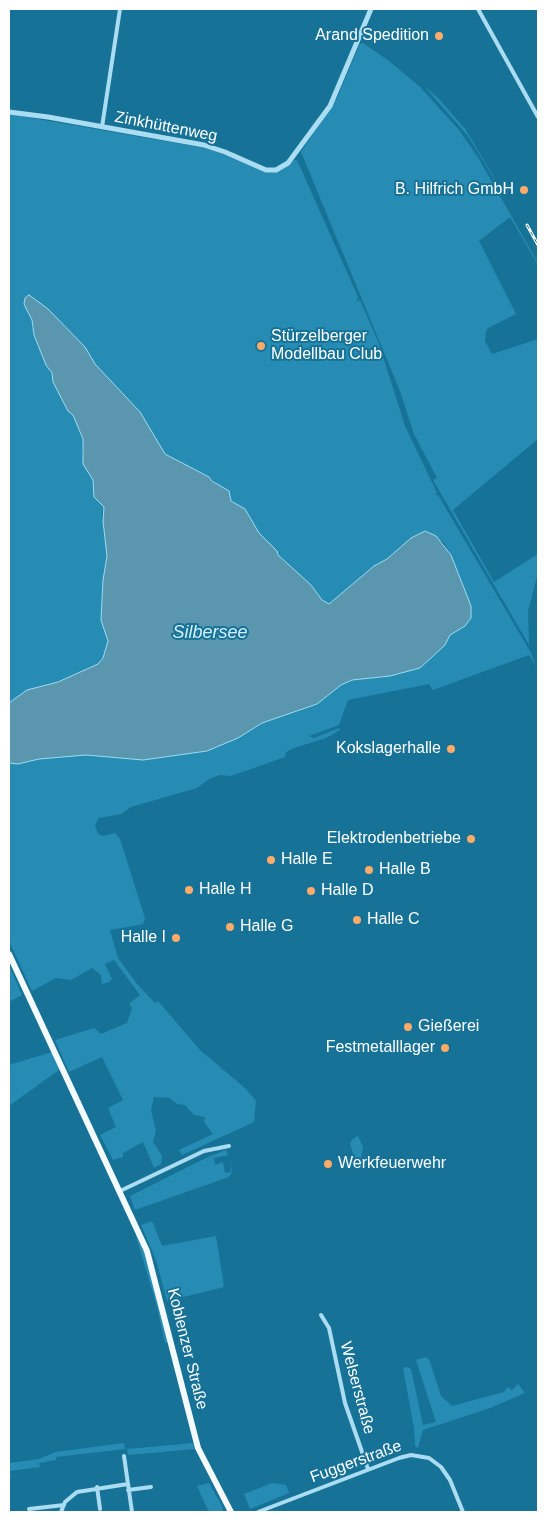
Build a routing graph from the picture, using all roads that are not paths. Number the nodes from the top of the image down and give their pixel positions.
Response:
1 (120, 9) edge
2 (372, 9) edge
3 (478, 9) edge
4 (9, 112) edge
5 (538, 117) edge
6 (102, 127) junction
7 (9, 955) edge
8 (229, 1146) dead end
9 (120, 1191) junction
10 (321, 1315) dead end
11 (124, 1456) dead end
12 (368, 1469) junction
13 (128, 1484) junction
14 (151, 1487) dead end
15 (97, 1488) junction
16 (128, 1490) junction
17 (64, 1505) junction
18 (29, 1509) dead end
19 (100, 1509) dead end
20 (61, 1512) edge
21 (132, 1512) edge
22 (231, 1512) edge
23 (258, 1512) edge
24 (462, 1512) edge

1 - 6 street
2 - 6 street, Zinkhüttenweg
3 - 5 street
4 - 6 street, Zinkhüttenweg
7 - 9 main road, Koblenzer Straße
8 - 9 street
9 - 22 main road, Koblenzer Straße
10 - 12 street, Welserstraße
11 - 13 street
12 - 23 street, Fuggerstraße
12 - 24 street, Fuggerstraße
13 - 15 street
13 - 16 street
14 - 16 street
15 - 17 street
15 - 19 street
16 - 21 street
17 - 18 street
17 - 20 street

